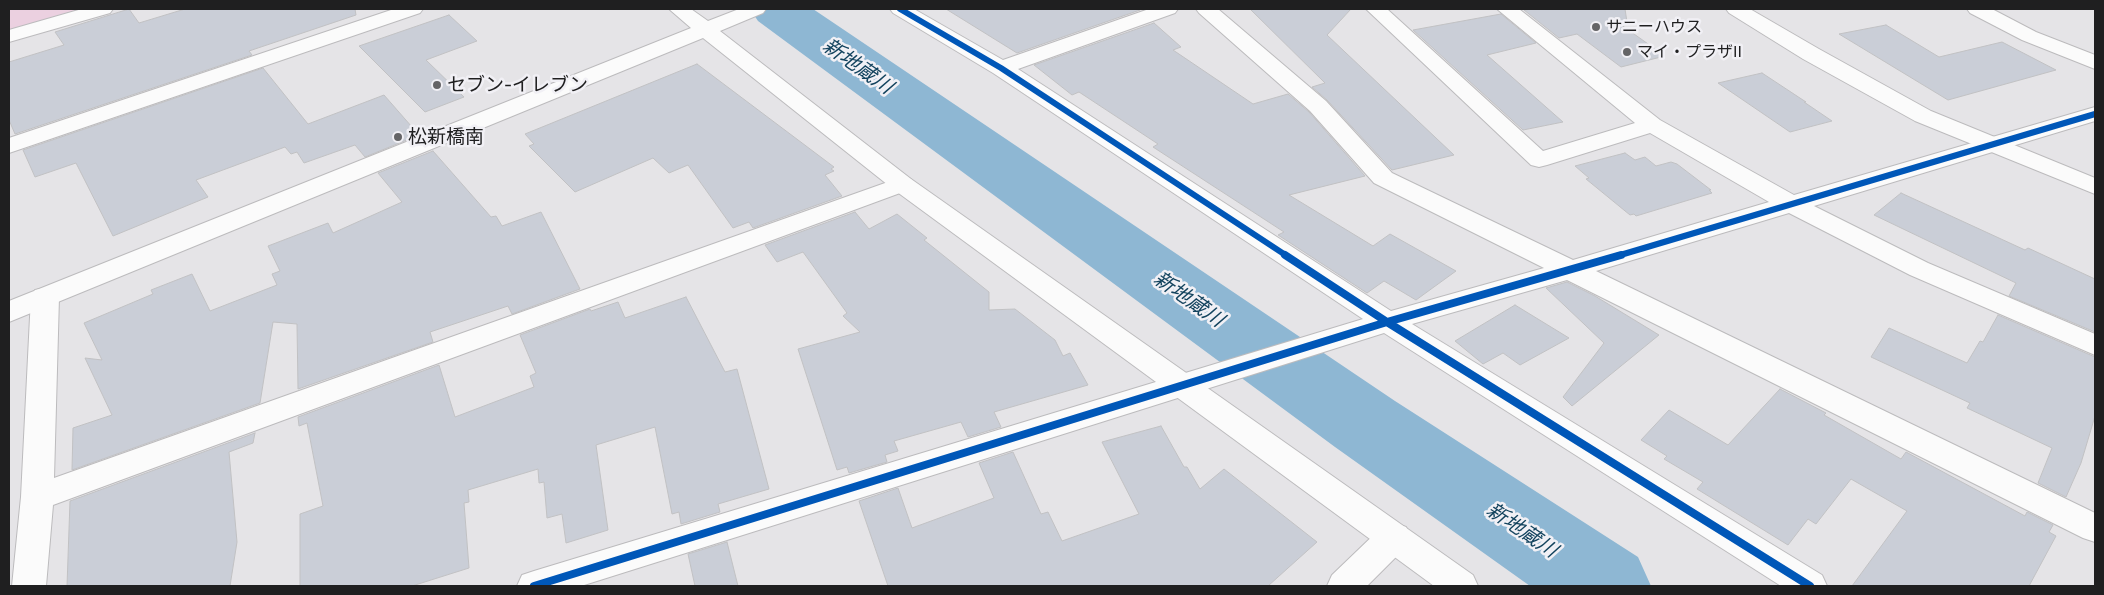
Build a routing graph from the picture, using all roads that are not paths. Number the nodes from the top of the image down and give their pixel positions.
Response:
1 (103, 9) edge
2 (412, 9) edge
3 (679, 9) edge
4 (756, 9) edge
5 (900, 9) edge
6 (1168, 9) edge
7 (1206, 9) edge
8 (1376, 9) edge
9 (1506, 9) edge
10 (1736, 9) edge
11 (1977, 9) edge
12 (356, 18) edge
13 (707, 28) junction
14 (9, 36) edge
15 (2095, 63) edge
16 (1001, 68) junction
17 (2095, 114) edge
18 (1652, 125) junction
19 (1991, 145) junction
20 (9, 146) edge
21 (902, 184) junction
22 (2095, 188) edge
23 (1792, 204) junction
24 (1570, 270) junction
25 (45, 297) junction
26 (9, 312) edge
27 (1387, 322) junction
28 (2095, 345) edge
29 (1199, 381) junction
30 (37, 498) junction
31 (2095, 528) edge
32 (1394, 536) junction
33 (29, 586) edge
34 (534, 586) edge
35 (1344, 586) edge
36 (1461, 586) edge
37 (1810, 586) edge

1 - 14 street
2 - 12 street
3 - 13 street
4 - 13 street
5 - 16 street
6 - 16 street
7 - 24 street
8 - 18 street
9 - 18 street
10 - 19 street
11 - 15 street
12 - 20 street
13 - 21 street
13 - 25 street
16 - 27 street
17 - 19 street
18 - 23 street
19 - 22 street
19 - 23 street
21 - 29 street
21 - 30 street
23 - 24 street
23 - 28 street
24 - 27 street
24 - 31 street
25 - 26 street
25 - 30 street
27 - 29 street
27 - 37 street
29 - 32 street
29 - 34 street
30 - 33 street
32 - 35 street
32 - 36 street

